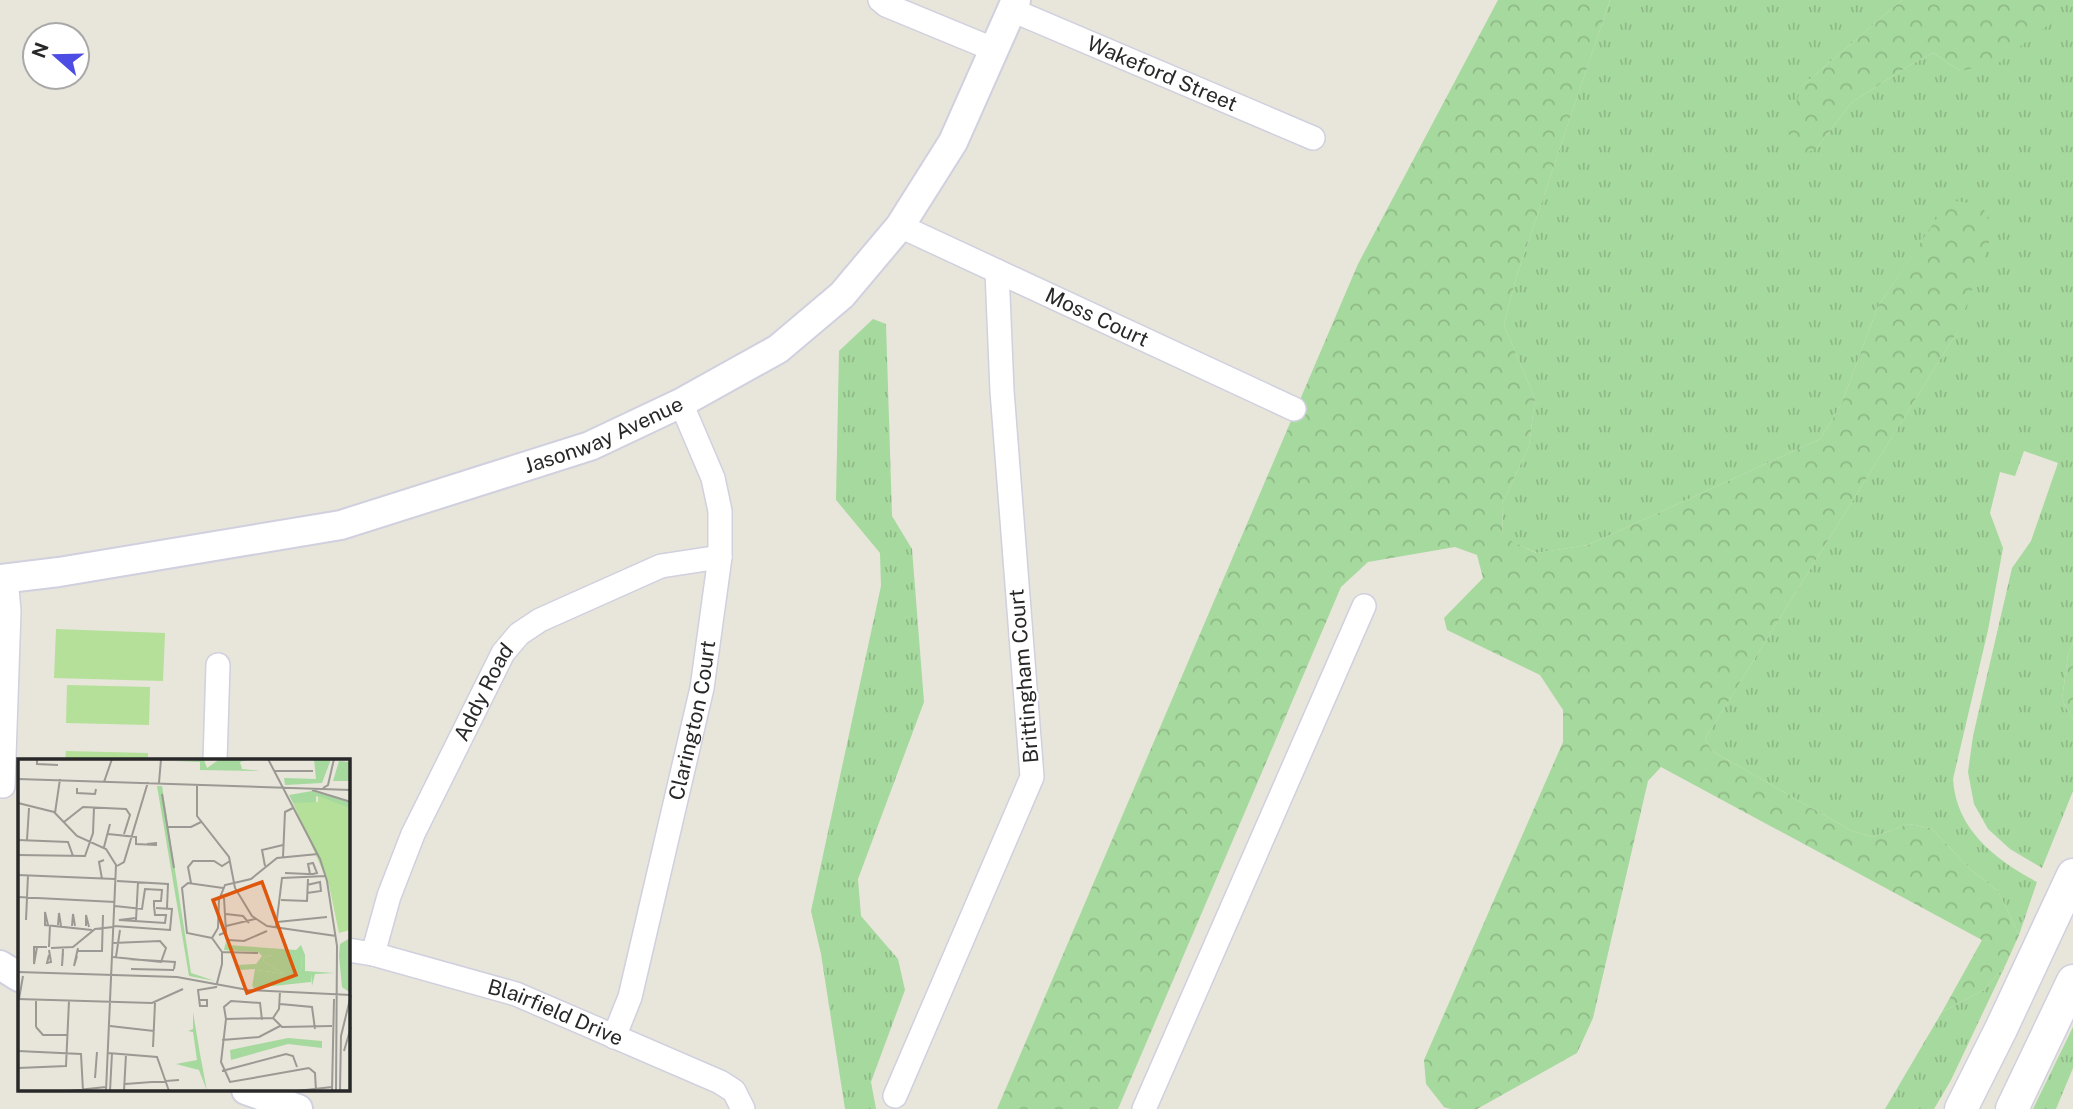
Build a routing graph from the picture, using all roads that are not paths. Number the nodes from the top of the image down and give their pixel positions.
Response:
1 (885, 2) edge
2 (1014, 5) edge
3 (995, 50) junction
4 (1313, 138) dead end
5 (900, 226) junction
6 (997, 271) junction
7 (681, 403) junction
8 (1294, 409) dead end
9 (720, 557) junction
10 (3, 578) edge
11 (1364, 606) dead end
12 (219, 665) dead end
13 (215, 759) edge
14 (3, 786) dead end
15 (2073, 875) edge
16 (350, 950) edge
17 (373, 954) junction
18 (0, 965) edge
19 (18, 976) edge
20 (2073, 981) edge
21 (614, 1037) junction
22 (251, 1092) edge
23 (895, 1096) dead end
24 (298, 1109) edge
25 (743, 1109) edge
26 (1144, 1109) edge
27 (1961, 1109) edge
28 (2012, 1109) edge

1 - 3 street
2 - 3 street, Jasonway Avenue
2 - 4 street, Wakeford Street
3 - 5 street, Jasonway Avenue
5 - 6 street, Moss Court
5 - 7 street, Jasonway Avenue
6 - 8 street, Moss Court
6 - 23 street, Brittingham Court
7 - 9 street, Clarington Court
7 - 10 street, Jasonway Avenue
9 - 17 street, Addy Road
9 - 21 street, Clarington Court
10 - 14 street
11 - 26 street
12 - 13 street
15 - 27 main road
16 - 17 street, Blairfield Drive
17 - 21 street, Blairfield Drive
18 - 19 street
20 - 28 main road
21 - 25 street, Blairfield Drive
22 - 24 street

